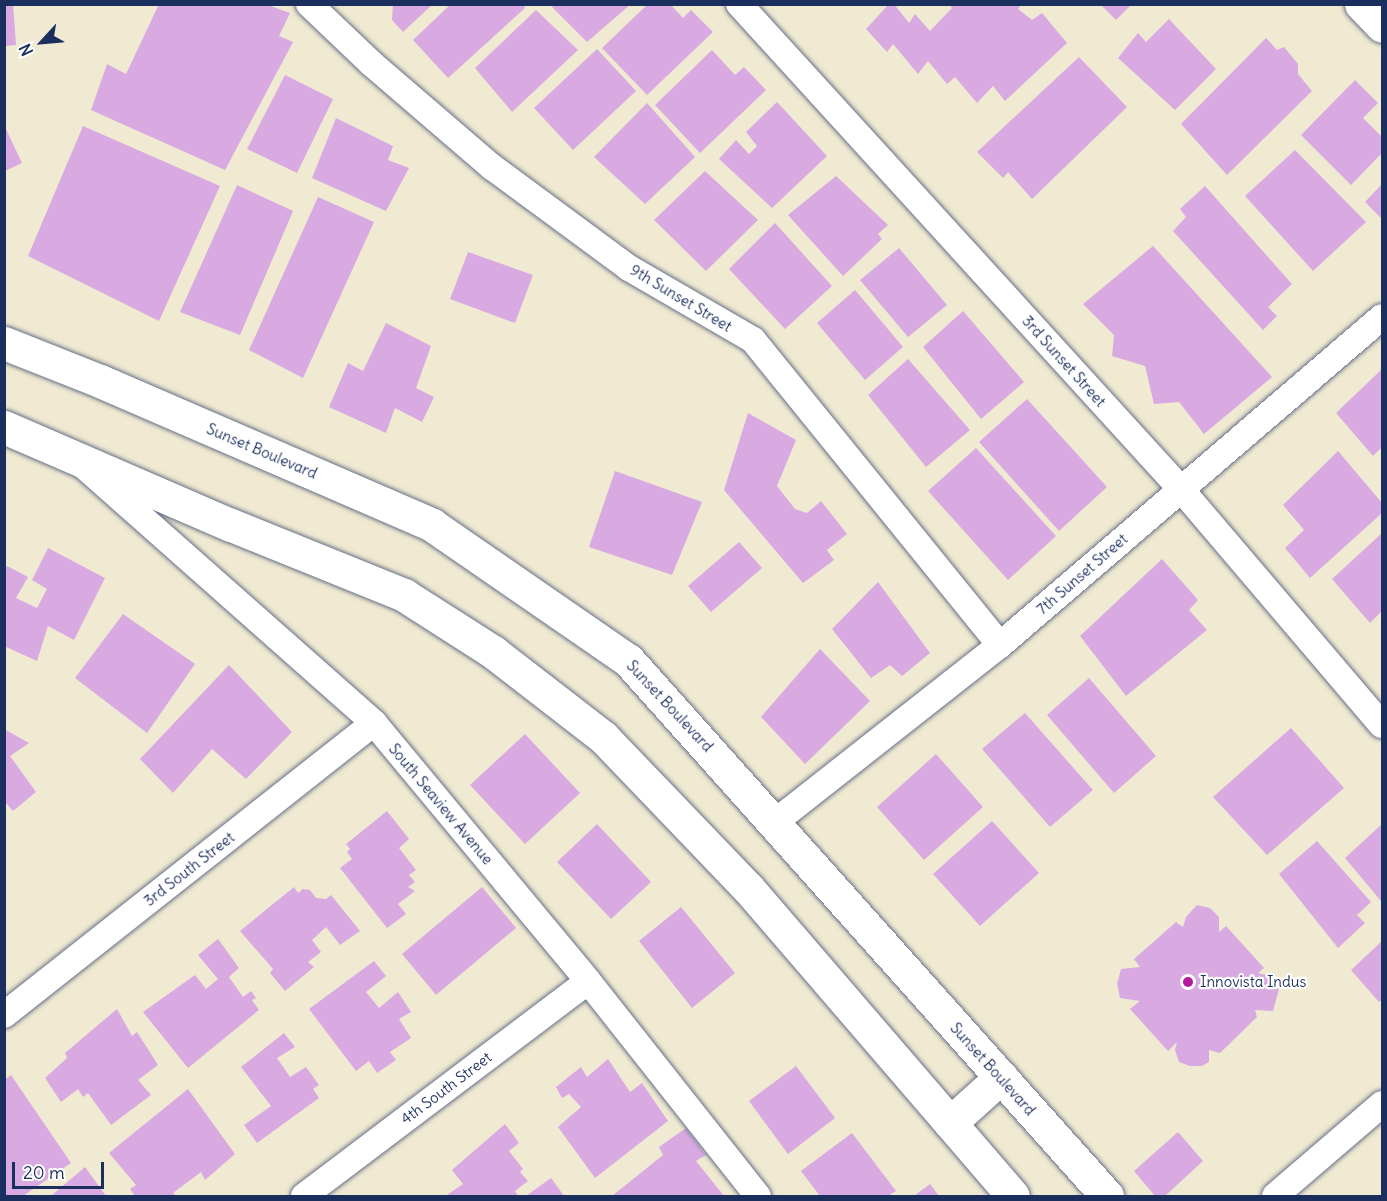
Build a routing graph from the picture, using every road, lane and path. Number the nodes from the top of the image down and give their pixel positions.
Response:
1 (309, 4) edge
2 (739, 4) edge
3 (1361, 4) edge
4 (1383, 26) edge
5 (1383, 317) edge
6 (4, 328) edge
7 (4, 344) edge
8 (100, 381) junction
9 (4, 427) edge
10 (74, 458) junction
11 (1180, 488) junction
12 (1000, 645) junction
13 (374, 723) junction
14 (1383, 725) edge
15 (775, 822) junction
16 (588, 981) junction
17 (4, 1015) edge
18 (1001, 1077) junction
19 (1383, 1104) edge
20 (950, 1123) junction
21 (304, 1197) edge
22 (758, 1197) edge
23 (1013, 1197) edge
24 (1107, 1197) edge
25 (1275, 1197) edge

1 - 12 street, 9th Sunset Street
2 - 11 street, 3rd Sunset Street
3 - 4 main road
5 - 11 street, 7th Sunset Street
6 - 8 main road
7 - 8 main road, Sunset Boulevard
8 - 15 main road, Sunset Boulevard
9 - 10 main road
10 - 13 street, South Seaview Avenue
10 - 20 main road
11 - 12 street, 7th Sunset Street
11 - 14 street, 3rd Sunset Street
12 - 15 street, 7th Sunset Street
13 - 16 street, South Seaview Avenue
13 - 17 street, 3rd South Street
15 - 18 main road, Sunset Boulevard
16 - 21 street, 4th South Street
16 - 22 street, South Seaview Avenue
18 - 20 main road
18 - 24 main road, Sunset Boulevard
19 - 25 street
20 - 23 main road

